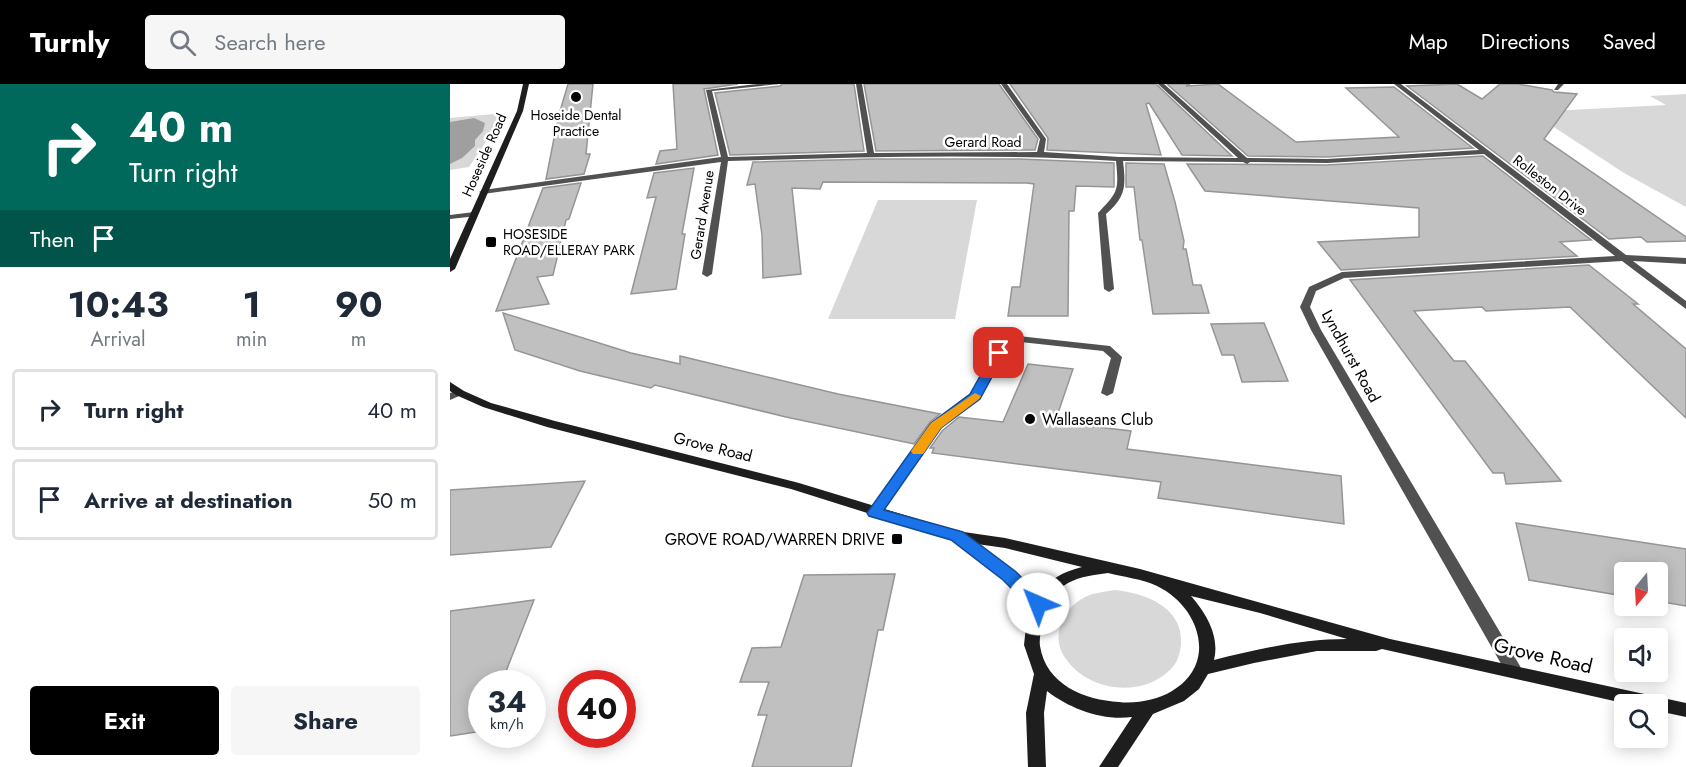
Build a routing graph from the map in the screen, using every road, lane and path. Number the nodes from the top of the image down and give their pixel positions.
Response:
1 (526, 84) edge
2 (777, 84) edge
3 (859, 84) edge
4 (1004, 84) edge
5 (1161, 84) edge
6 (1397, 84) edge
7 (1485, 152) junction
8 (1040, 154) junction
9 (872, 155) junction
10 (725, 159) junction
11 (1119, 159) junction
12 (1247, 162) junction
13 (483, 192) junction
14 (474, 214) junction
15 (450, 217) edge
16 (1624, 258) junction
17 (1686, 261) edge
18 (450, 269) edge
19 (707, 274) dead end
20 (1109, 289) dead end
21 (1686, 306) edge
22 (453, 392) edge
23 (1107, 393) dead end
24 (874, 513) junction
25 (957, 536) junction
26 (1108, 568) junction
27 (1167, 584) junction
28 (1038, 604) junction
29 (1390, 645) junction
30 (1203, 669) junction
31 (1514, 671) junction
32 (1042, 674) junction
33 (1147, 709) junction
34 (1686, 710) edge
35 (1037, 767) edge
36 (1108, 767) edge

1 - 13 street, Hoseside Road
2 - 10 street
3 - 9 street
4 - 8 street
5 - 12 street
6 - 7 street, Rolleston Drive
7 - 12 street, Gerard Road
7 - 16 street, Rolleston Drive
8 - 9 street, Gerard Road
8 - 11 street, Gerard Road
9 - 10 street, Gerard Road
10 - 13 street, Gerard Road
10 - 19 street, Gerard Avenue
11 - 12 street, Gerard Road
11 - 20 street
13 - 14 street, Hoseside Road
14 - 15 street
14 - 18 street, Hoseside Road
16 - 17 street, Lyndhurst Road
16 - 21 street, Rolleston Drive
16 - 31 street, Lyndhurst Road
22 - 24 street, Grove Road
23 - 24 street
24 - 25 street, Grove Road
25 - 26 street, Grove Road
25 - 28 street, Grove Road
26 - 27 street
26 - 28 street
27 - 29 street, Grove Road
27 - 30 street
28 - 32 street
29 - 30 street, Grove Road
29 - 31 street, Grove Road
30 - 33 street
31 - 34 street, Grove Road
32 - 33 street
32 - 35 street
33 - 36 street

